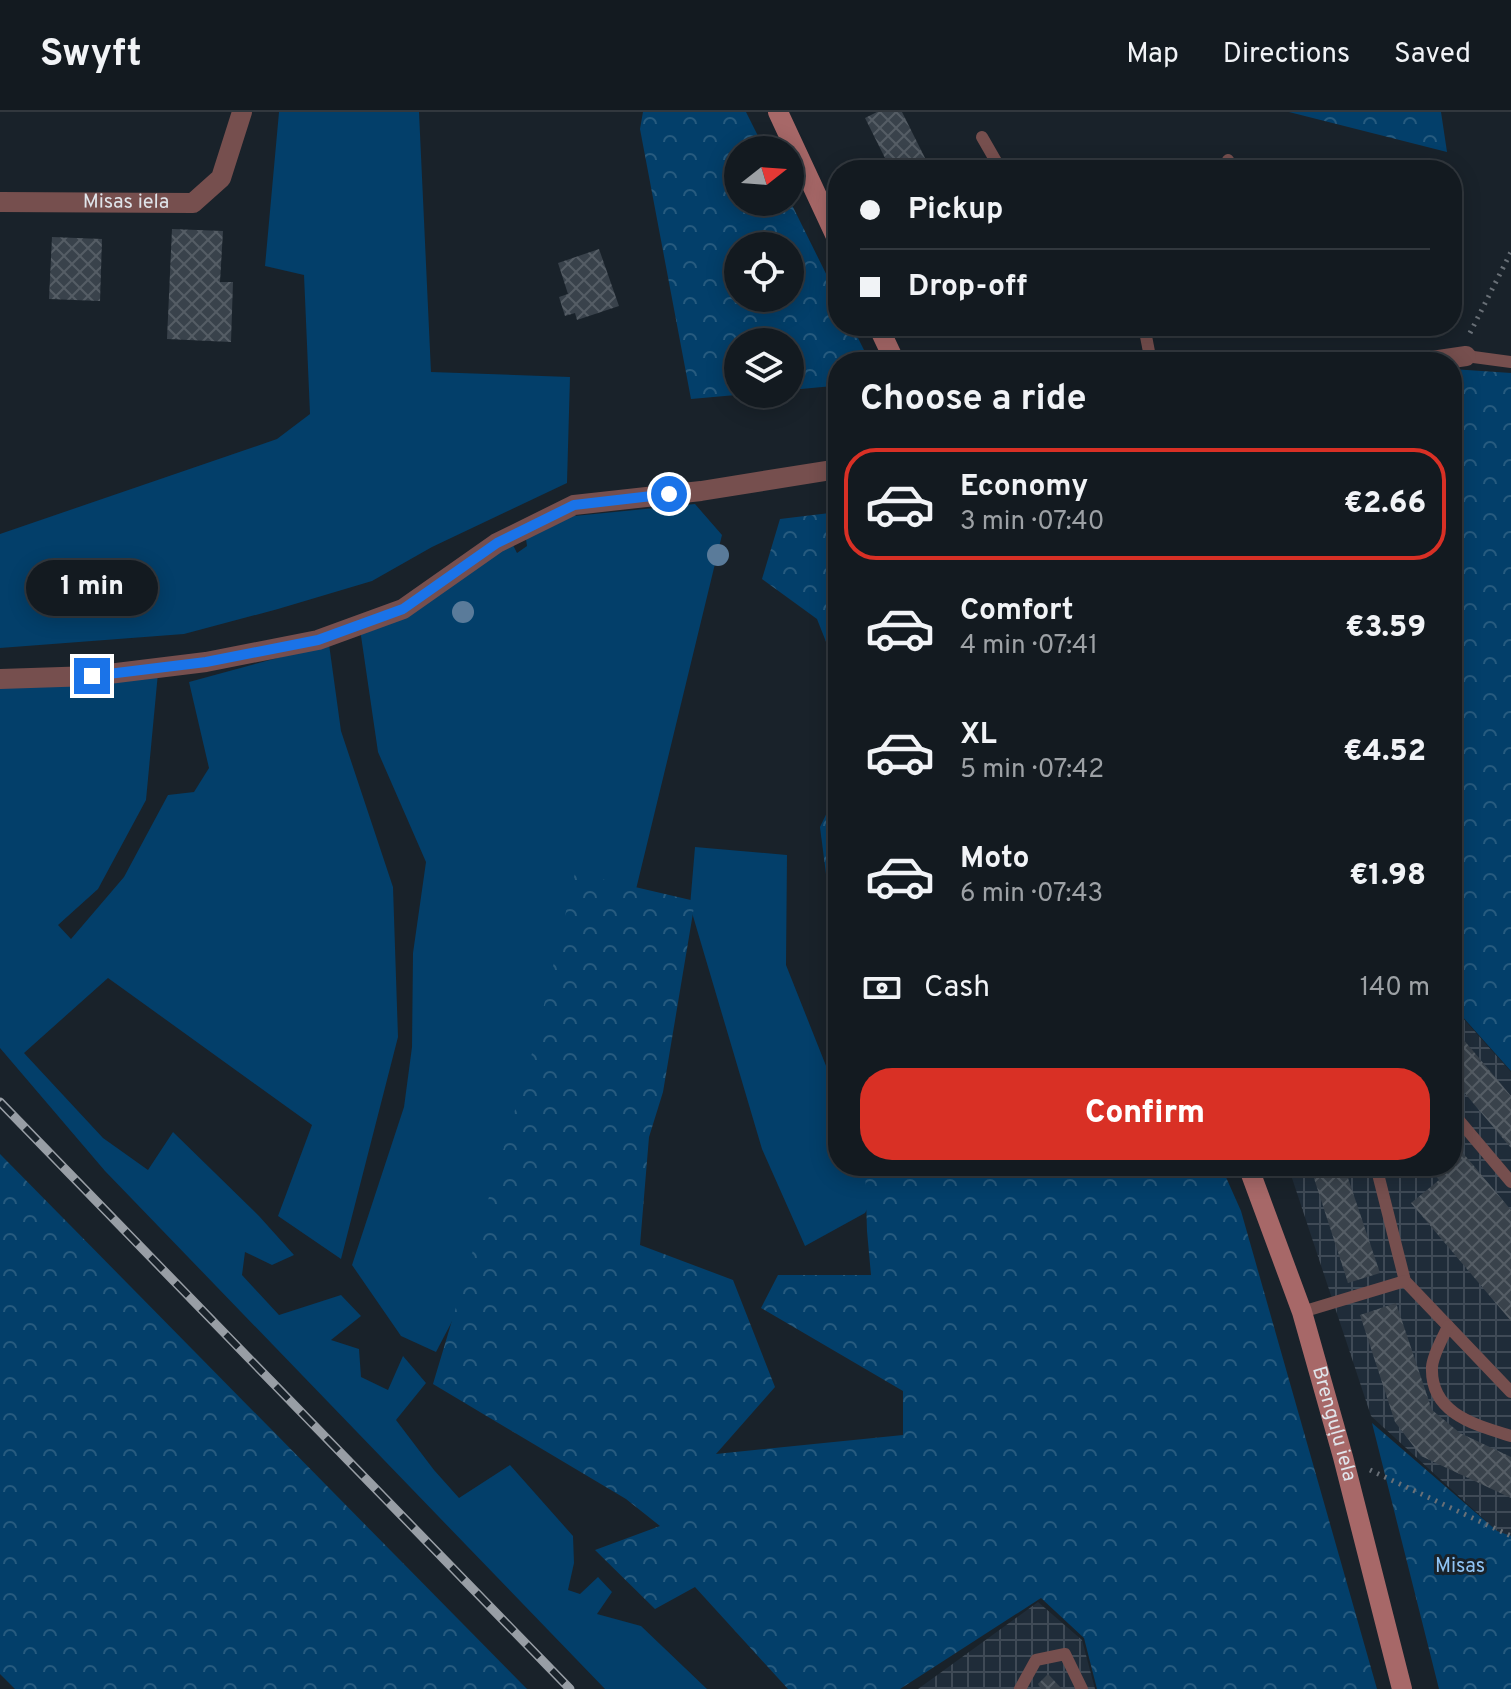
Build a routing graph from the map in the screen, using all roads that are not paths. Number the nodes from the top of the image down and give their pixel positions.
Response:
1 (242, 112) edge
2 (778, 112) edge
3 (982, 137) dead end
4 (995, 160) edge
5 (0, 202) edge
6 (828, 220) edge
7 (1466, 356) joint
8 (1462, 357) edge
9 (1511, 362) edge
10 (828, 471) edge
11 (0, 679) edge
12 (1462, 1124) edge
13 (1252, 1176) edge
14 (1379, 1176) edge
15 (1511, 1182) edge
16 (1405, 1281) junction
17 (1302, 1312) junction
18 (1448, 1326) junction
19 (1511, 1392) edge
20 (1511, 1436) edge
21 (1020, 1689) edge
22 (1082, 1689) edge
23 (1402, 1689) edge

1 - 5 street, Misas iela
2 - 6 street
3 - 4 lane
7 - 8 street
7 - 9 lane
10 - 11 street
12 - 15 lane
13 - 17 street, Brenguļu iela
14 - 16 lane
16 - 17 lane
16 - 18 lane
17 - 23 street, Brenguļu iela
18 - 19 lane
18 - 20 lane
21 - 22 lane

